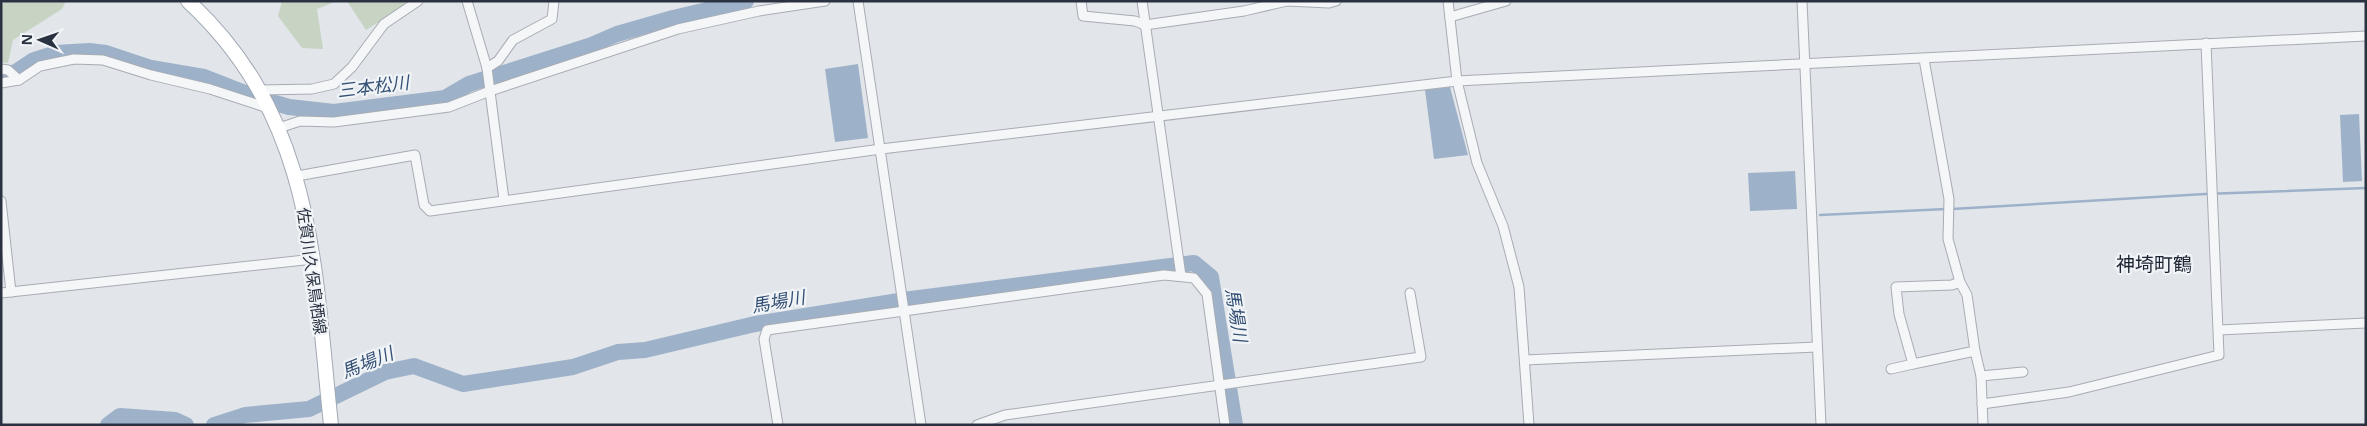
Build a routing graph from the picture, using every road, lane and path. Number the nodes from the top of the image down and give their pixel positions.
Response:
1 (188, 1) edge
2 (418, 1) edge
3 (467, 1) edge
4 (554, 1) edge
5 (825, 1) edge
6 (858, 1) edge
7 (1081, 1) edge
8 (1142, 1) edge
9 (1336, 1) edge
10 (1448, 1) edge
11 (1506, 1) edge
12 (1802, 1) edge
13 (1450, 17) junction
14 (1145, 25) junction
15 (2366, 36) edge
16 (2206, 43) junction
17 (1924, 59) junction
18 (1805, 62) junction
19 (486, 68) junction
20 (5, 70) edge
21 (19, 80) junction
22 (1457, 81) junction
23 (1, 83) edge
24 (261, 90) junction
25 (490, 91) junction
26 (271, 109) junction
27 (1159, 118) junction
28 (279, 128) junction
29 (881, 149) junction
30 (297, 176) junction
31 (504, 200) junction
32 (1, 201) edge
33 (314, 259) junction
34 (1181, 276) junction
35 (1960, 282) junction
36 (1410, 292) dead end
37 (6, 293) edge
38 (904, 310) junction
39 (2366, 323) edge
40 (2219, 330) junction
41 (1816, 347) junction
42 (1975, 351) junction
43 (1525, 360) junction
44 (1913, 364) junction
45 (1891, 369) dead end
46 (2023, 372) dead end
47 (1982, 376) junction
48 (1219, 385) junction
49 (1982, 404) junction
50 (331, 421) edge
51 (778, 425) edge
52 (921, 425) edge
53 (977, 425) edge
54 (1225, 425) edge
55 (1529, 425) edge
56 (1821, 425) edge
57 (1983, 425) edge

1 - 24 main road, 佐賀川久保鳥栖線
2 - 24 street
3 - 19 street
4 - 19 street
5 - 25 street
6 - 29 street
7 - 14 street
8 - 14 street
9 - 14 street
10 - 13 street
11 - 13 street
12 - 18 street
13 - 22 street
14 - 27 street
15 - 16 street
16 - 17 street
16 - 40 street
17 - 18 street
17 - 35 street
18 - 22 street
18 - 41 street
19 - 25 street
20 - 21 street
21 - 23 street
21 - 26 street
22 - 27 street
22 - 43 street
24 - 26 main road, 佐賀川久保鳥栖線
25 - 28 street
25 - 31 street
26 - 28 main road, 佐賀川久保鳥栖線
27 - 29 street
27 - 34 street
28 - 30 main road, 佐賀川久保鳥栖線
29 - 31 street
29 - 38 street
30 - 31 street
30 - 33 main road, 佐賀川久保鳥栖線
32 - 37 street
33 - 37 street
33 - 50 main road, 佐賀川久保鳥栖線
34 - 38 street
34 - 48 street
35 - 42 street
35 - 44 street
36 - 48 street
38 - 51 street
38 - 52 street
39 - 40 street
40 - 49 street
41 - 43 street
41 - 56 street
42 - 44 street
42 - 47 street
43 - 55 street
44 - 45 street
46 - 47 street
47 - 49 street
48 - 53 street
48 - 54 street
49 - 57 street

